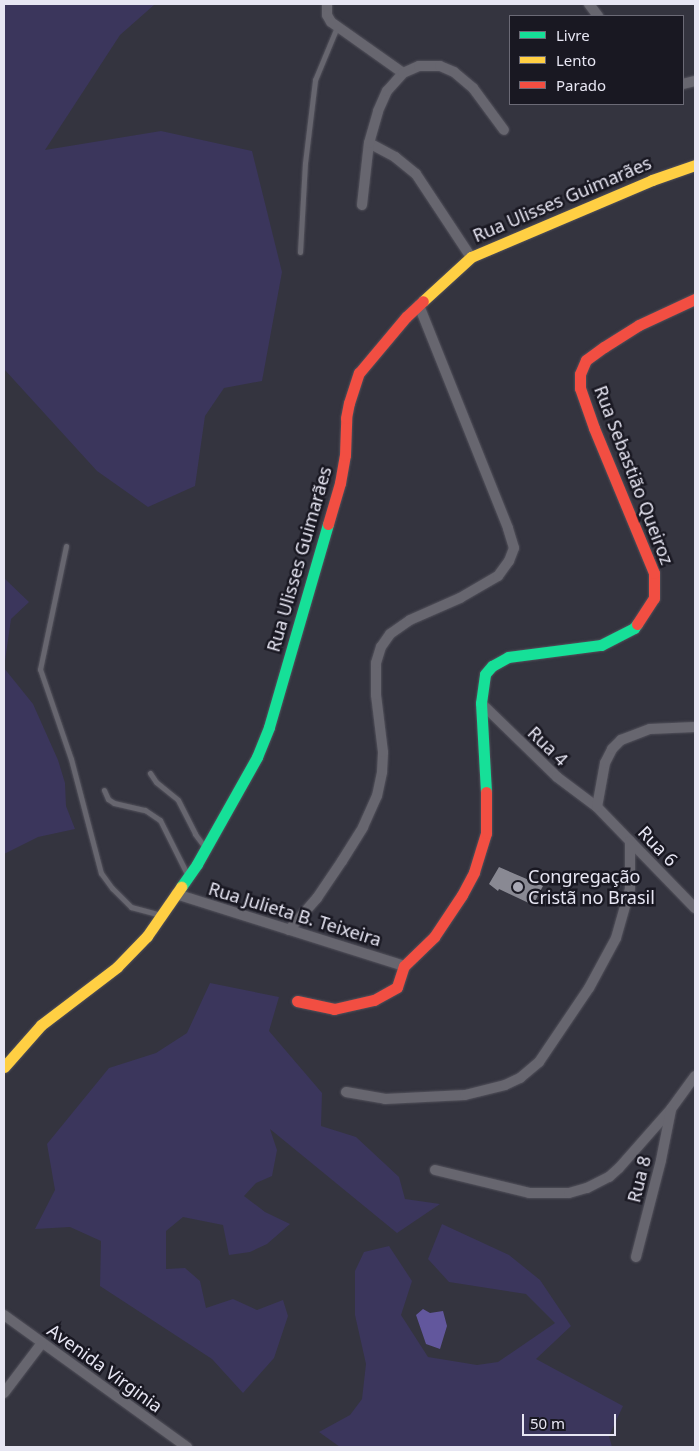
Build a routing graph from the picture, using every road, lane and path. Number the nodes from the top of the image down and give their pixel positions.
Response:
1 (327, 4) edge
2 (589, 4) edge
3 (597, 15) edge
4 (337, 27) junction
5 (403, 73) junction
6 (504, 130) dead end
7 (369, 143) junction
8 (695, 165) edge
9 (362, 205) dead end
10 (300, 252) dead end
11 (471, 257) junction
12 (695, 299) edge
13 (419, 306) junction
14 (66, 546) dead end
15 (481, 703) junction
16 (695, 727) edge
17 (150, 773) dead end
18 (104, 790) dead end
19 (597, 807) junction
20 (630, 842) junction
21 (206, 848) junction
22 (188, 877) junction
23 (176, 894) junction
24 (695, 908) edge
25 (163, 916) junction
26 (289, 930) junction
27 (404, 966) junction
28 (297, 1001) dead end
29 (4, 1067) edge
30 (695, 1076) edge
31 (346, 1092) dead end
32 (671, 1109) junction
33 (435, 1170) dead end
34 (636, 1257) dead end
35 (4, 1315) edge
36 (42, 1342) junction
37 (4, 1393) edge
38 (187, 1447) edge

1 - 4 street
2 - 3 street
4 - 5 street
4 - 10 lane
5 - 6 street
5 - 7 street
7 - 9 street
7 - 11 street
8 - 11 main road, Rua Ulisses Guimarães
11 - 13 main road, Rua Ulisses Guimarães
12 - 15 main road, Rua Sebastião Queiroz
13 - 21 main road, Rua Ulisses Guimarães
13 - 26 street
14 - 25 lane
15 - 19 street, Rua 4
15 - 27 main road, Rua Sebastião Queiroz
16 - 19 street
17 - 21 lane
18 - 22 lane
19 - 20 street, Rua 6
20 - 24 street, Rua 6
20 - 31 street
21 - 22 main road, Rua Ulisses Guimarães
22 - 23 main road, Rua Ulisses Guimarães
23 - 25 main road, Rua Ulisses Guimarães
23 - 26 street, Rua Julieta B. Teixeira
25 - 29 main road, Rua Ulisses Guimarães
26 - 27 street, Rua Julieta B. Teixeira
27 - 28 main road, Rua Sebastião Queiroz
30 - 32 street
32 - 33 street
32 - 34 street, Rua 8
35 - 36 street, Avenida Virginia
36 - 37 street
36 - 38 street, Avenida Virginia

